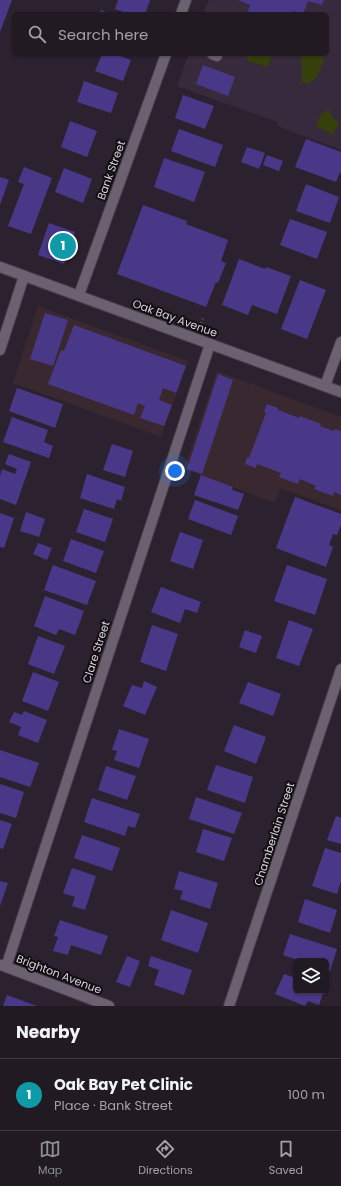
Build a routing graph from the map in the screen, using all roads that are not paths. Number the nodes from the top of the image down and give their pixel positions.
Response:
1 (186, 0) edge
2 (182, 12) edge
3 (165, 56) edge
4 (0, 267) edge
5 (24, 276) junction
6 (78, 295) junction
7 (341, 342) edge
8 (210, 344) junction
9 (0, 350) edge
10 (325, 386) junction
11 (341, 392) edge
12 (341, 669) edge
13 (3, 966) edge
14 (84, 1002) edge
15 (109, 1006) edge
16 (229, 1006) edge

1 - 2 street
3 - 6 street, Bank Street
4 - 5 street, Oak Bay Avenue
5 - 6 street, Oak Bay Avenue
5 - 9 street
6 - 8 street, Oak Bay Avenue
7 - 10 street
8 - 10 street, Oak Bay Avenue
8 - 13 street, Clare Street
10 - 11 street, Oak Bay Avenue
12 - 16 street, Chamberlain Street
13 - 14 street, Brighton Avenue
14 - 15 street, Brighton Avenue

